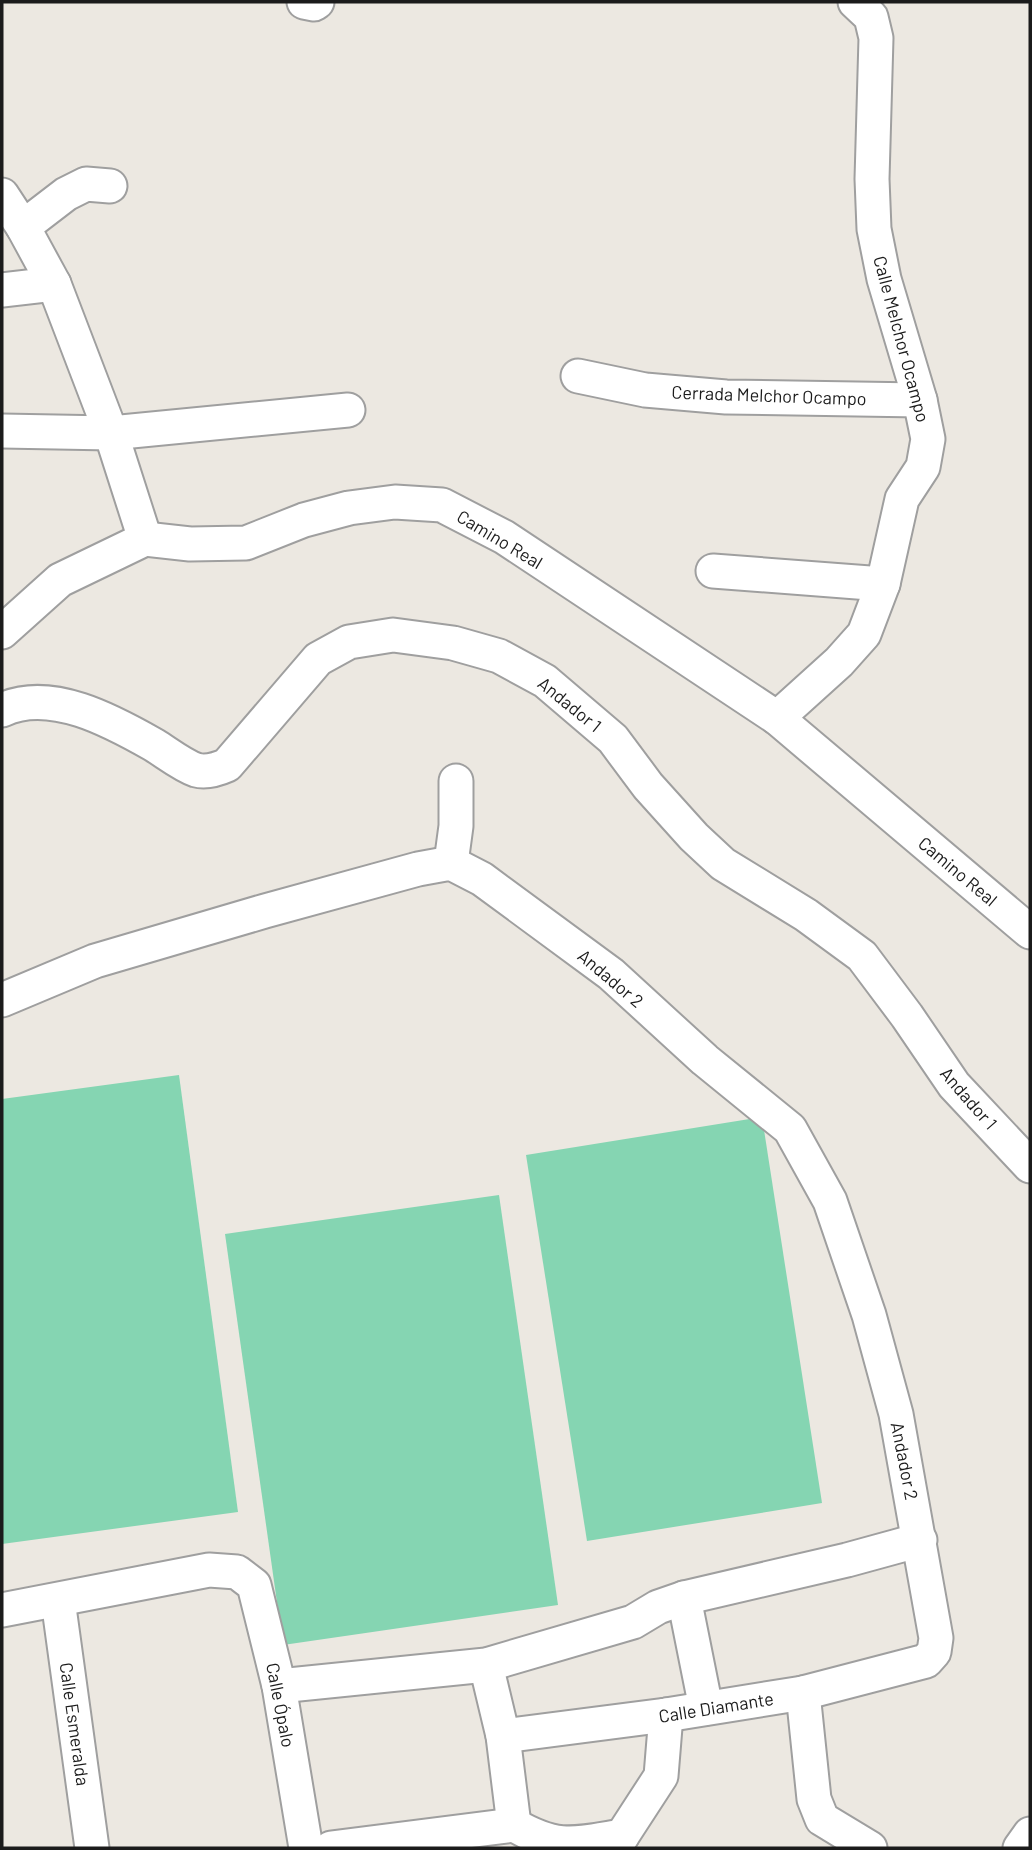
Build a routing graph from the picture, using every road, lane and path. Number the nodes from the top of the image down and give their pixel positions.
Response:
1 (304, 2) edge
2 (317, 2) edge
3 (855, 2) edge
4 (110, 186) dead end
5 (2, 195) edge
6 (23, 227) junction
7 (54, 284) junction
8 (2, 290) edge
9 (578, 376) dead end
10 (920, 400) junction
11 (348, 410) dead end
12 (2, 431) edge
13 (111, 433) junction
14 (145, 538) junction
15 (713, 571) dead end
16 (883, 584) junction
17 (2, 632) edge
18 (2, 710) edge
19 (777, 718) junction
20 (456, 781) dead end
21 (452, 863) junction
22 (1030, 932) edge
23 (2, 1000) edge
24 (1030, 1166) edge
25 (920, 1540) junction
26 (684, 1598) junction
27 (58, 1600) junction
28 (2, 1610) edge
29 (926, 1661) joint
30 (486, 1665) junction
31 (279, 1686) junction
32 (803, 1693) junction
33 (706, 1708) junction
34 (666, 1715) junction
35 (503, 1736) junction
36 (514, 1825) junction
37 (1030, 1834) edge
38 (623, 1842) edge
39 (93, 1848) edge
40 (306, 1848) edge
41 (331, 1848) edge
42 (870, 1848) edge
43 (1020, 1848) edge

1 - 2 street
3 - 10 street, Calle Melchor Ocampo
4 - 6 street
5 - 6 street
6 - 7 street
7 - 8 street
7 - 13 street
9 - 10 street, Cerrada Melchor Ocampo
10 - 16 street, Calle Melchor Ocampo
11 - 13 street
12 - 13 street
13 - 14 street
14 - 17 street
14 - 19 street, Camino Real
15 - 16 street
16 - 19 street, Calle Melchor Ocampo
18 - 24 street, Andador 1
19 - 22 street, Camino Real
20 - 21 street
21 - 23 street
21 - 25 street, Andador 2
25 - 26 street
25 - 29 street, Andador 2
26 - 30 street
26 - 33 street
27 - 28 street
27 - 31 street, Calle Ópalo
27 - 39 street, Calle Esmeralda
29 - 32 street, Calle Diamante
30 - 31 street
30 - 35 street
31 - 40 street, Calle Ópalo
32 - 33 street, Calle Diamante
32 - 42 street
33 - 34 street, Calle Diamante
34 - 35 street, Calle Diamante
34 - 38 street
35 - 36 street
36 - 38 street
36 - 41 street
37 - 43 street

